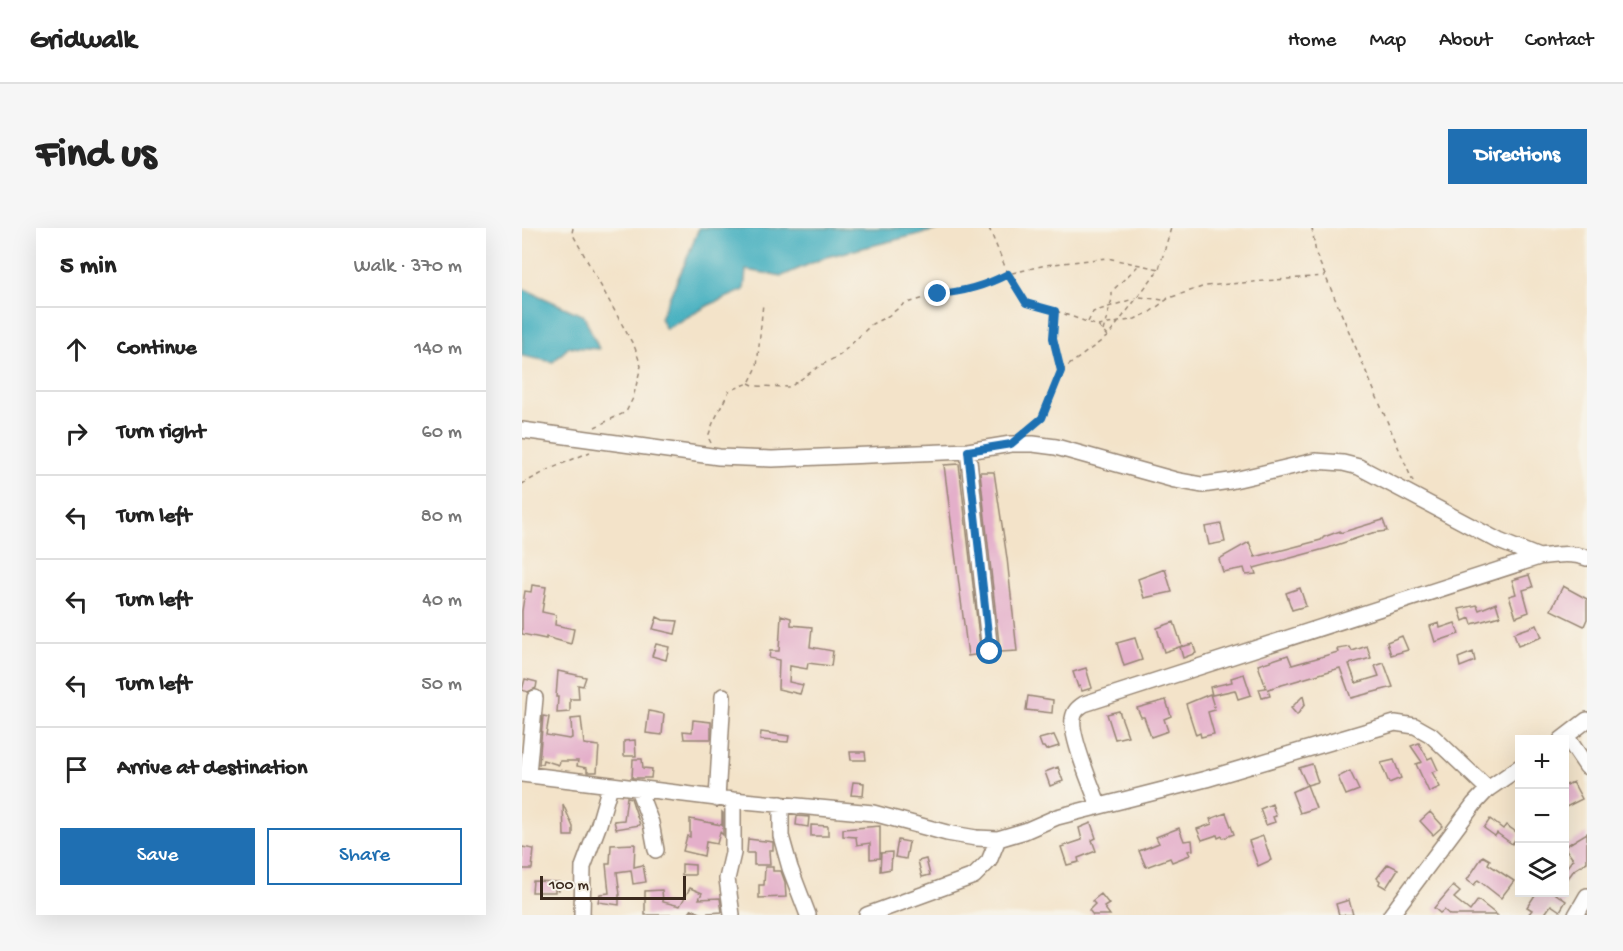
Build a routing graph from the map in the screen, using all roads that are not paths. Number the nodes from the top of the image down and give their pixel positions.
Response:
1 (522, 429) edge
2 (968, 451) junction
3 (1539, 557) junction
4 (1587, 558) edge
5 (990, 652) dead end
6 (723, 696) dead end
7 (536, 698) dead end
8 (1587, 720) edge
9 (1568, 735) edge
10 (1569, 744) edge
11 (1587, 767) edge
12 (1515, 770) edge
13 (525, 774) edge
14 (610, 786) junction
15 (638, 789) junction
16 (1488, 789) junction
17 (717, 799) junction
18 (733, 800) junction
19 (781, 804) junction
20 (1099, 806) junction
21 (998, 839) junction
22 (656, 850) dead end
23 (1587, 896) edge
24 (582, 915) edge
25 (732, 915) edge
26 (808, 915) edge
27 (867, 915) edge
28 (1391, 915) edge
29 (1576, 915) edge

1 - 2 street
2 - 3 street
2 - 5 street
3 - 4 street
3 - 20 street
6 - 17 street
7 - 13 street
8 - 9 street
10 - 11 street
12 - 16 street
13 - 14 street
14 - 15 street
14 - 24 street
15 - 17 street
15 - 22 street
16 - 20 street
16 - 28 street
17 - 18 street
18 - 19 street
18 - 25 street
19 - 21 street
19 - 26 street
20 - 21 street
21 - 27 street
23 - 29 street

